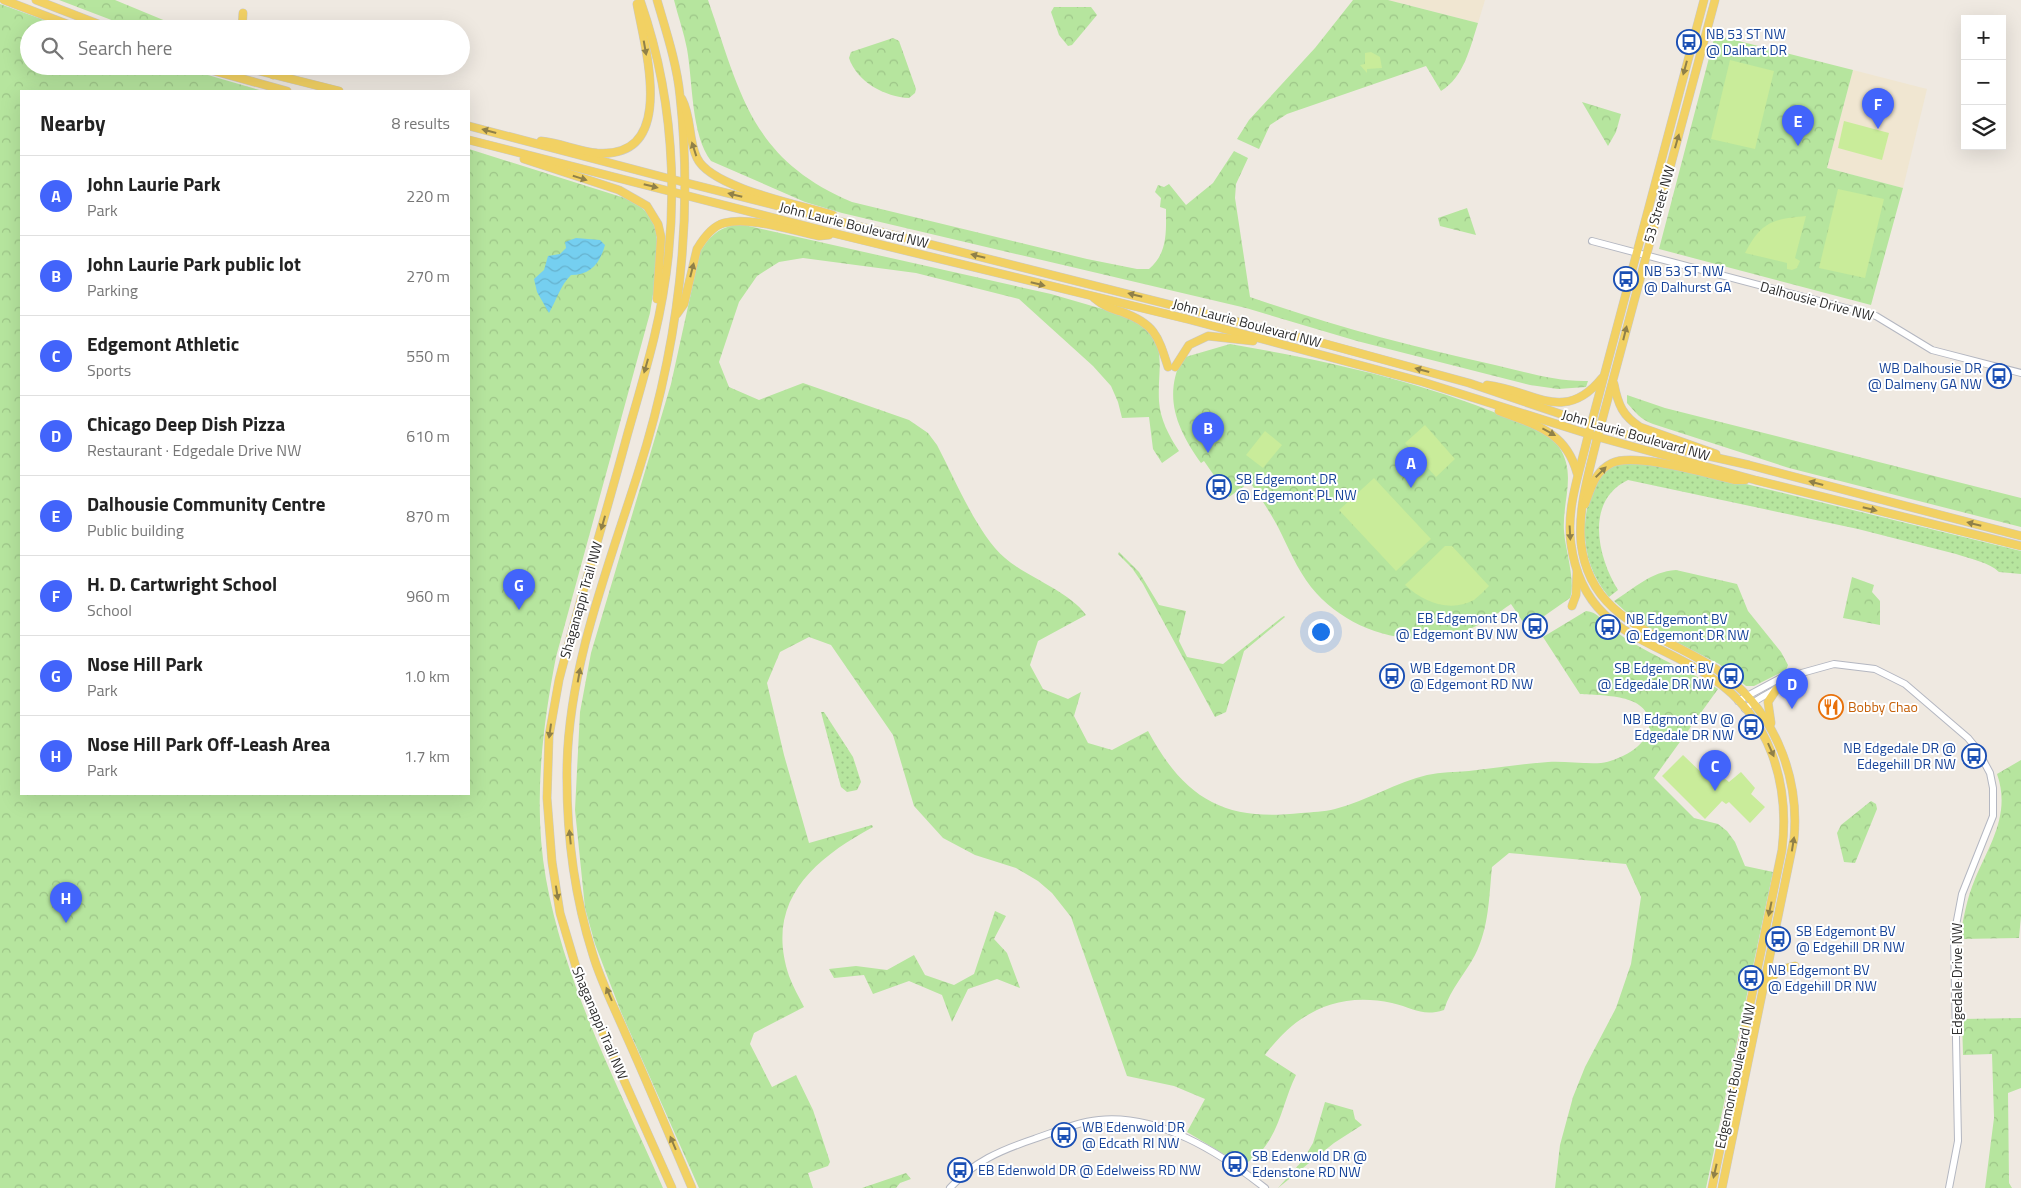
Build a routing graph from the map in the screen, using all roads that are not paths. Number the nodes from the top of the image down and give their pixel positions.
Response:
1 (4, 0) edge
2 (36, 0) edge
3 (638, 0) edge
4 (657, 0) edge
5 (1704, 0) edge
6 (1716, 0) edge
7 (243, 13) dead end
8 (56, 20) edge
9 (88, 20) edge
10 (243, 20) edge
11 (229, 75) edge
12 (273, 75) edge
13 (283, 90) edge
14 (335, 90) edge
15 (680, 96) junction
16 (470, 126) edge
17 (470, 140) edge
18 (520, 140) junction
19 (485, 145) junction
20 (672, 179) junction
21 (686, 182) junction
22 (671, 191) junction
23 (686, 195) junction
24 (876, 231) junction
25 (838, 234) junction
26 (1592, 242) dead end
27 (1636, 253) junction
28 (1645, 256) junction
29 (1093, 297) junction
30 (676, 316) junction
31 (658, 319) junction
32 (1264, 341) junction
33 (2021, 373) edge
34 (1605, 375) junction
35 (1613, 380) junction
36 (1423, 382) junction
37 (1469, 383) junction
38 (1592, 424) junction
39 (1601, 427) junction
40 (1589, 434) junction
41 (1598, 437) junction
42 (1749, 465) junction
43 (1578, 476) junction
44 (1755, 480) junction
45 (1581, 515) junction
46 (2021, 536) edge
47 (2021, 546) edge
48 (1577, 569) junction
49 (1572, 606) dead end
50 (1798, 674) junction
51 (1776, 690) junction
52 (1751, 698) junction
53 (1738, 701) junction
54 (1745, 709) junction
55 (1773, 732) junction
56 (1794, 966) dead end
57 (1764, 986) junction
58 (672, 1188) edge
59 (692, 1188) edge
60 (950, 1188) edge
61 (1265, 1188) edge
62 (1712, 1188) edge
63 (1722, 1188) edge
64 (1949, 1188) edge

1 - 8 main road
2 - 9 main road
3 -> 18 main road
3 - 20 main road, Shaganappi Trail NW
4 - 15 main road, Shaganappi Trail NW
5 -> 27 main road, 53 Street NW
28 -> 6 main road, 53 Street NW
7 - 10 main road
11 - 13 main road
12 - 14 main road
15 - 21 main road, Shaganappi Trail NW
24 -> 15 main road
18 -> 16 main road, John Laurie Boulevard NW
17 - 19 main road, John Laurie Boulevard NW
18 - 20 main road, John Laurie Boulevard NW
19 -> 22 main road, John Laurie Boulevard NW
19 -> 31 main road
20 - 21 main road, John Laurie Boulevard NW
20 - 22 main road, Shaganappi Trail NW
21 - 23 main road, Shaganappi Trail NW
24 -> 21 main road, John Laurie Boulevard NW
22 - 23 main road, John Laurie Boulevard NW
22 - 31 main road, Shaganappi Trail NW
23 - 25 main road, John Laurie Boulevard NW
23 - 30 main road, Shaganappi Trail NW
37 -> 24 main road, John Laurie Boulevard NW
25 -> 29 main road, John Laurie Boulevard NW
30 -> 25 main road
26 - 27 street, Dalhousie Drive NW
27 - 28 street, Dalhousie Drive NW
27 - 34 main road, 53 Street NW
28 - 33 street, Dalhousie Drive NW
35 -> 28 main road, 53 Street NW
29 - 32 main road, John Laurie Boulevard NW
29 - 32 main road
59 -> 30 main road, Shaganappi Trail NW
31 -> 58 main road, Shaganappi Trail NW
32 - 36 main road, John Laurie Boulevard NW
34 - 37 main road
34 - 38 main road, 53 Street NW
35 - 39 main road, 53 Street NW
35 - 42 main road
36 - 40 main road, John Laurie Boulevard NW
36 -> 43 main road
37 - 38 main road, John Laurie Boulevard NW
38 - 39 main road, John Laurie Boulevard NW
38 - 40 main road, 53 Street NW
39 - 41 main road, 53 Street NW
39 - 42 main road, John Laurie Boulevard NW
40 - 41 main road, John Laurie Boulevard NW
40 - 43 main road, Edgemont Boulevard NW
41 - 44 main road, John Laurie Boulevard NW
41 - 45 main road, Edgemont Boulevard NW
46 -> 42 main road, John Laurie Boulevard NW
43 -> 48 main road, Edgemont Boulevard NW
45 -> 44 main road
44 -> 47 main road, John Laurie Boulevard NW
45 - 52 main road, Edgemont Boulevard NW
48 - 49 main road
48 - 53 main road, Edgemont Boulevard NW
50 - 51 street, Edgedale Drive NW
50 - 52 street, Edgedale Drive NW
50 - 64 street, Edgedale Drive NW
51 - 52 street, Edgedale Drive NW
51 - 55 main road
52 - 53 street, Edgedale Drive NW
52 - 54 street, Edgedale Drive NW
52 - 55 main road, Edgemont Boulevard NW
53 - 54 main road, Edgemont Boulevard NW
54 -> 62 main road, Edgemont Boulevard NW
57 -> 55 main road, Edgemont Boulevard NW
56 - 57 main road
57 - 63 main road, Edgemont Boulevard NW
60 - 61 street

